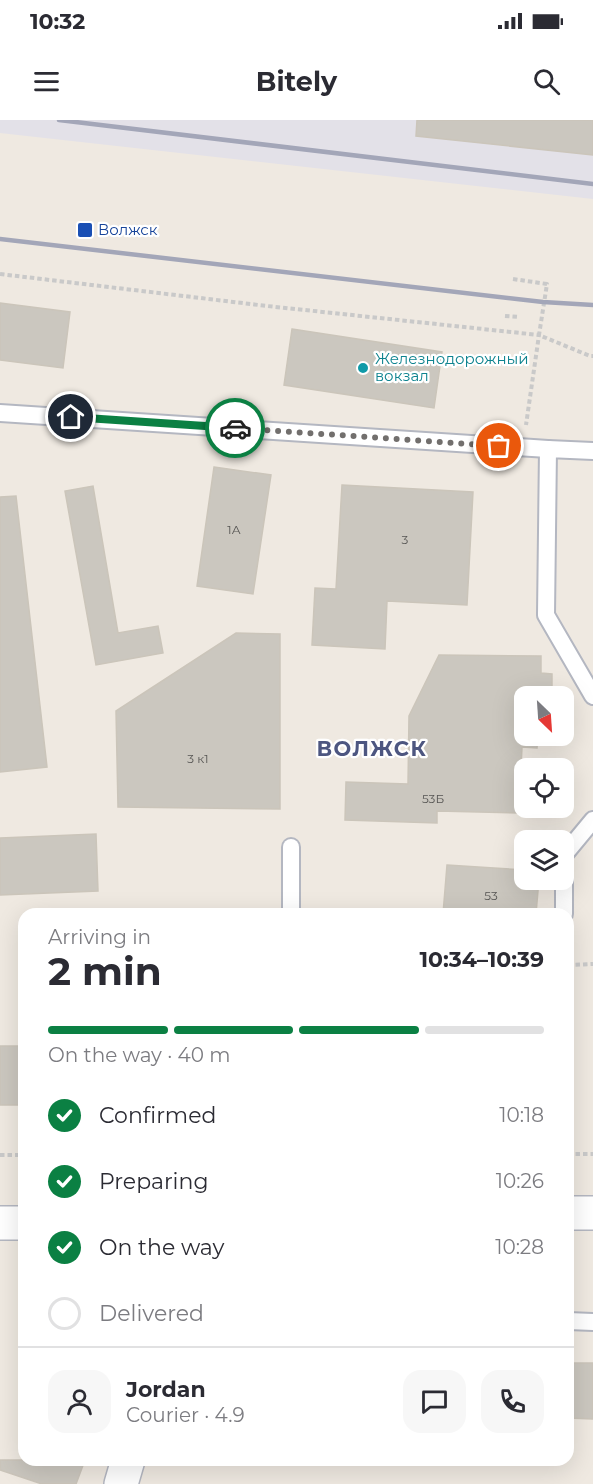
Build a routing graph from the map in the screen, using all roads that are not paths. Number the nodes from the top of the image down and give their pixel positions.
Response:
1 (0, 412) edge
2 (548, 449) junction
3 (593, 451) edge
4 (593, 696) edge
5 (593, 820) edge
6 (291, 847) dead end
7 (291, 908) edge
8 (564, 908) edge
9 (574, 1213) edge
10 (593, 1213) edge
11 (0, 1223) edge
12 (18, 1223) edge
13 (574, 1321) edge
14 (593, 1322) edge
15 (126, 1466) edge
16 (121, 1484) edge

1 - 2 lane
2 - 3 lane
2 - 4 lane
5 - 8 lane
6 - 7 lane
9 - 10 main road
11 - 12 main road
13 - 14 lane
15 - 16 main road

